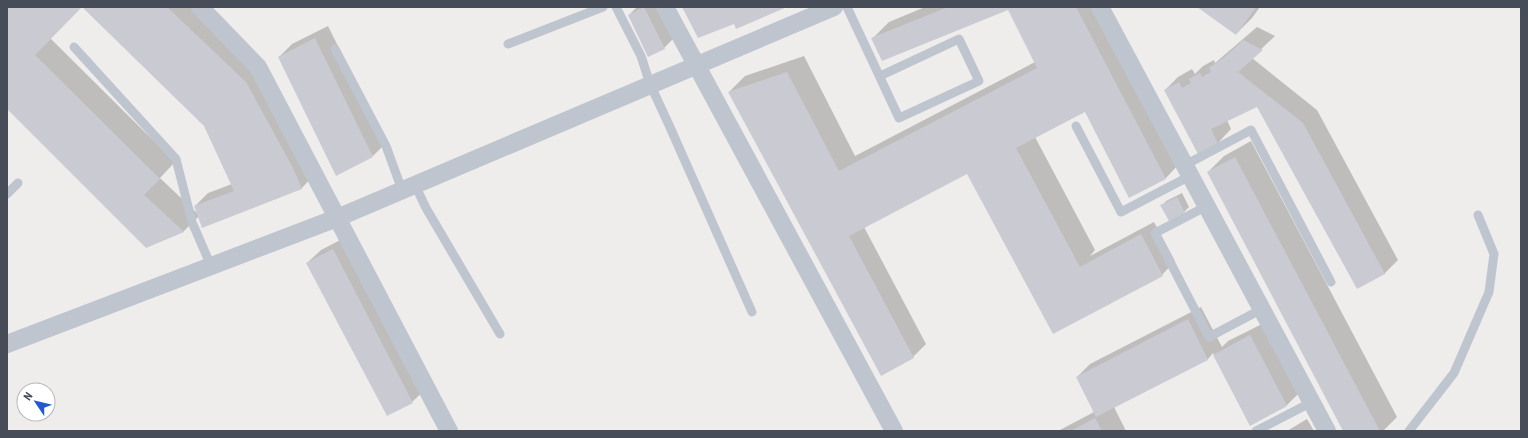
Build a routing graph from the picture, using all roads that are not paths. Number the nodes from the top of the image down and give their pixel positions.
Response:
1 (200, 7) edge
2 (603, 7) edge
3 (616, 7) edge
4 (665, 7) edge
5 (834, 7) edge
6 (847, 7) edge
7 (1100, 7) edge
8 (508, 44) dead end
9 (74, 47) dead end
10 (335, 48) dead end
11 (696, 65) junction
12 (880, 76) junction
13 (650, 84) junction
14 (1076, 126) dead end
15 (1187, 170) junction
16 (18, 183) dead end
17 (409, 188) junction
18 (7, 194) edge
19 (1207, 206) junction
20 (1478, 216) dead end
21 (337, 218) junction
22 (211, 266) junction
23 (1331, 282) dead end
24 (1262, 309) junction
25 (752, 312) dead end
26 (500, 334) dead end
27 (7, 344) edge
28 (1312, 402) junction
29 (449, 431) edge
30 (894, 431) edge
31 (1256, 431) edge
32 (1327, 431) edge
33 (1409, 431) edge

1 - 21 street
2 - 8 lane
3 - 13 lane
4 - 11 street
5 - 11 street
6 - 12 lane
7 - 15 street
9 - 22 lane
10 - 17 lane
11 - 13 street
11 - 30 street
12 - 12 lane
13 - 17 street
13 - 25 lane
14 - 15 lane
15 - 19 street
15 - 23 lane
16 - 18 lane
17 - 21 street
17 - 26 lane
19 - 24 street
19 - 24 lane
20 - 33 lane
21 - 22 street
21 - 29 street
22 - 27 street
24 - 28 street
28 - 31 lane
28 - 32 street

